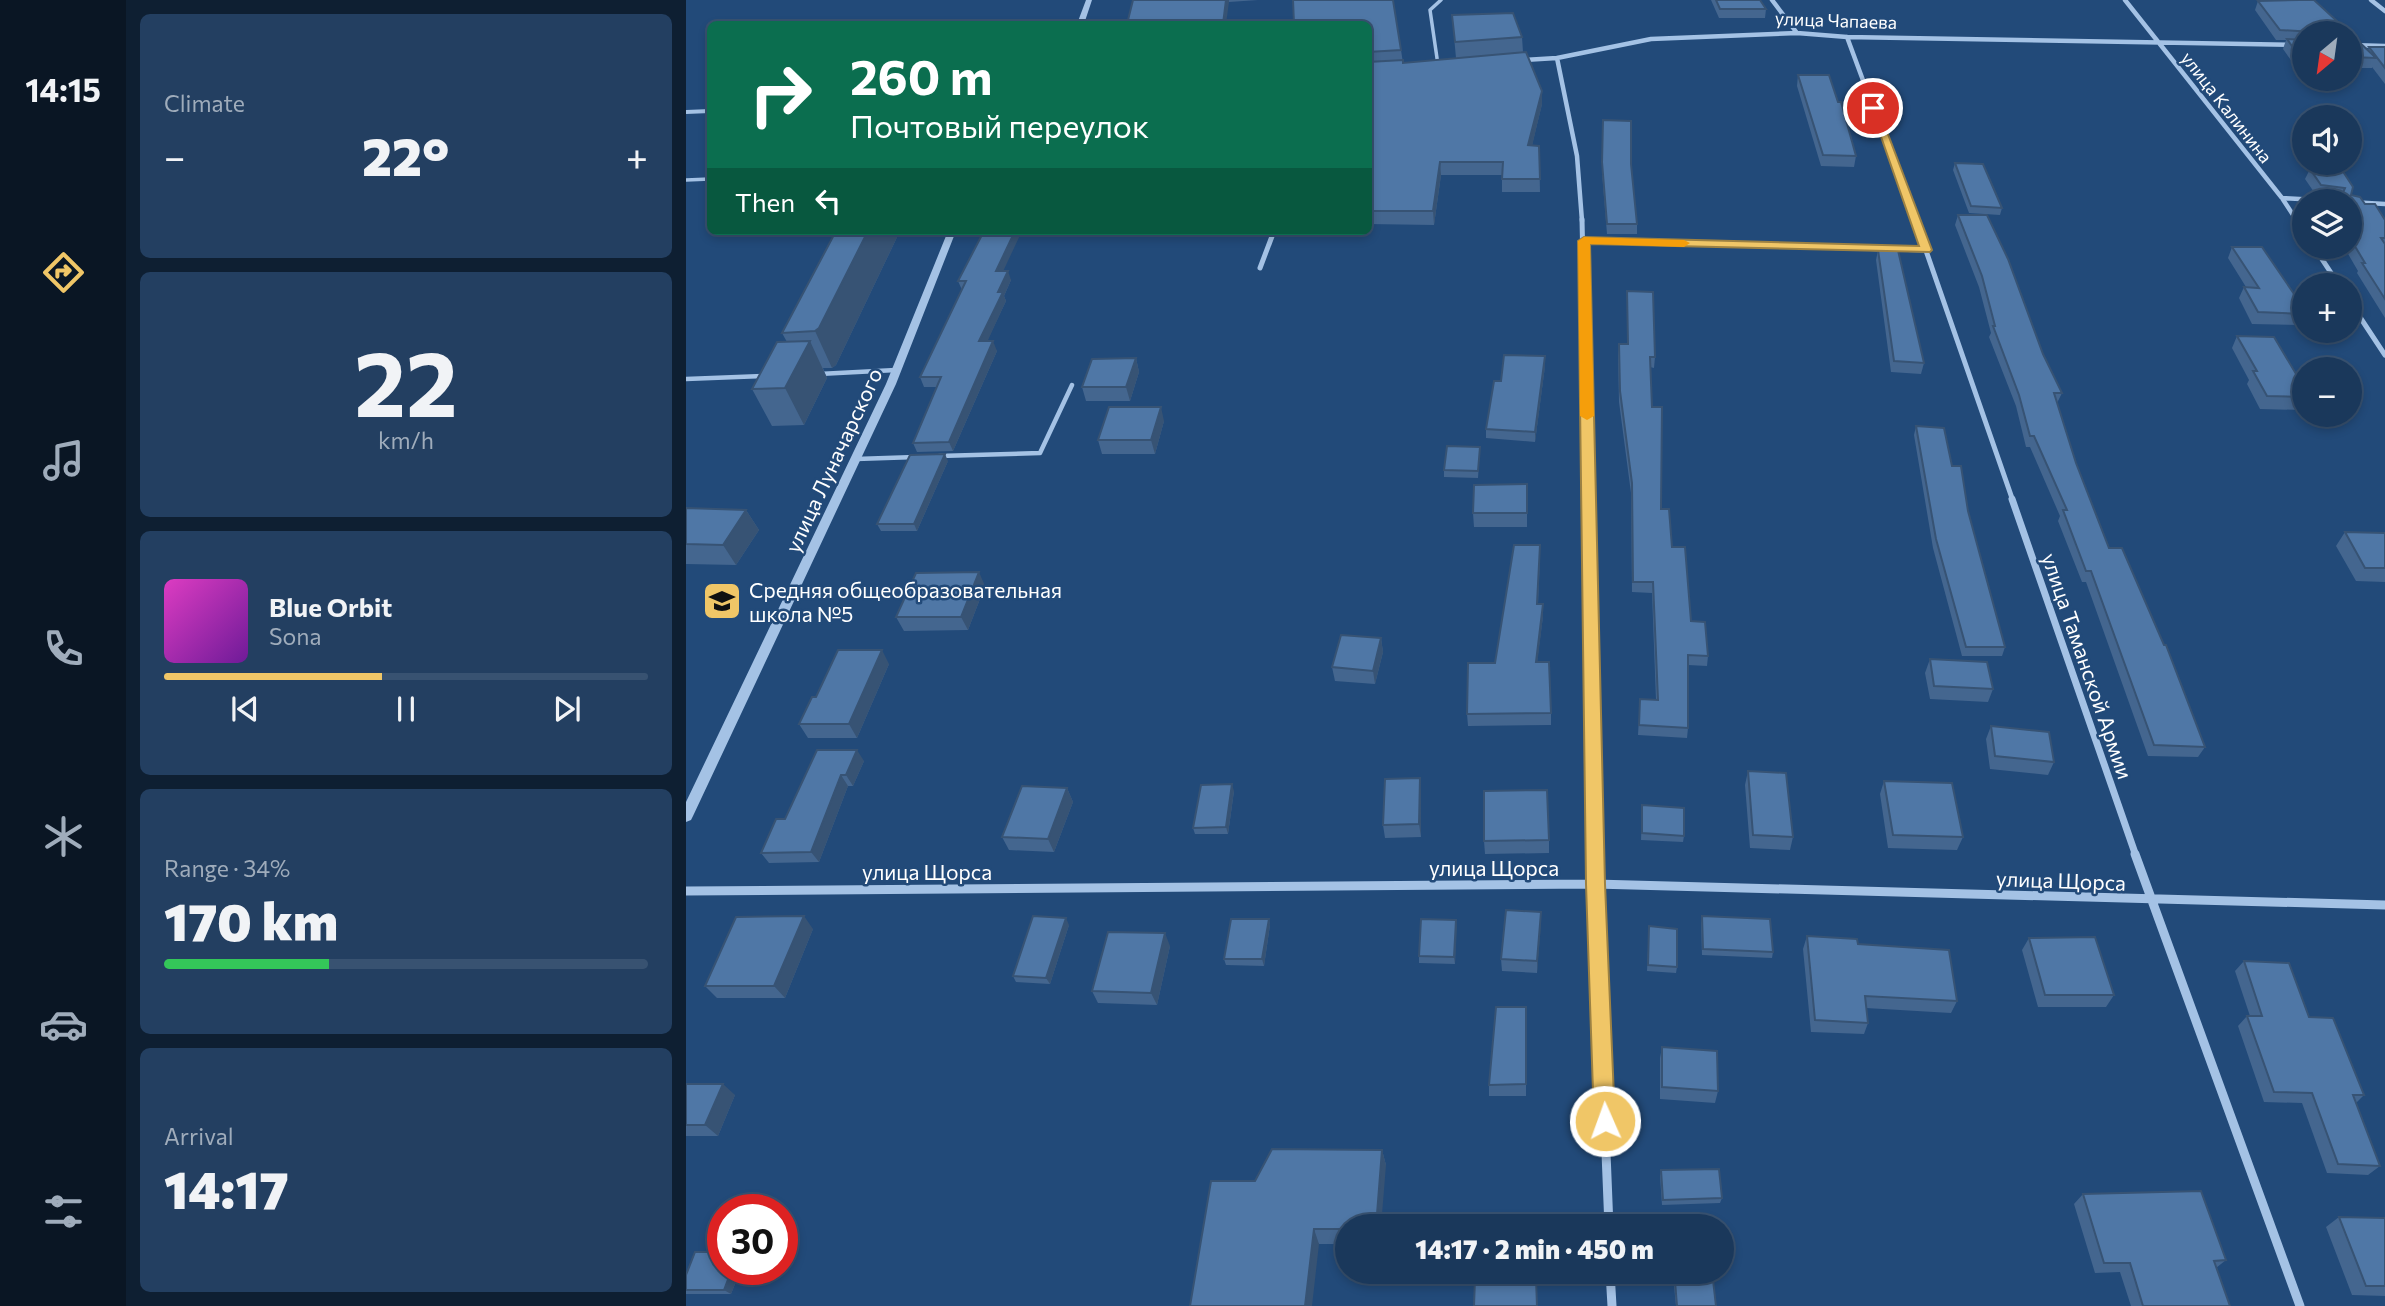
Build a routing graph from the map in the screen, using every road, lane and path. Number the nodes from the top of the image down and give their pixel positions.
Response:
1 (1089, 0) edge
2 (1441, 0) edge
3 (1772, 0) edge
4 (2125, 0) edge
5 (2371, 0) edge
6 (2385, 10) edge
7 (1081, 21) edge
8 (1797, 33) junction
9 (1847, 37) junction
10 (2160, 44) junction
11 (2292, 45) edge
12 (2362, 46) edge
13 (2385, 46) edge
14 (1557, 58) junction
15 (1517, 61) edge
16 (1438, 65) joint
17 (1451, 65) edge
18 (707, 111) edge
19 (686, 112) edge
20 (707, 179) edge
21 (686, 180) edge
22 (2282, 198) junction
23 (2292, 199) edge
24 (2362, 203) edge
25 (2385, 204) edge
26 (2292, 213) edge
27 (950, 235) edge
28 (1272, 235) edge
29 (1584, 241) junction
30 (1926, 250) junction
31 (1260, 268) dead end
32 (2362, 320) edge
33 (2385, 355) edge
34 (897, 370) junction
35 (813, 374) edge
36 (772, 376) edge
37 (686, 379) edge
38 (1072, 385) dead end
39 (935, 456) edge
40 (922, 457) edge
41 (856, 459) junction
42 (686, 816) edge
43 (1595, 884) junction
44 (686, 891) edge
45 (2151, 900) junction
46 (2385, 905) edge
47 (1608, 1214) edge
48 (1611, 1284) edge
49 (1612, 1306) edge
50 (2300, 1306) edge

1 - 7 street
2 - 16 lane
3 - 8 street
4 - 10 street, улица Калинина
5 - 6 street
8 - 9 street, улица Чапаева
8 - 14 street, улица Чапаева
9 - 10 street, улица Чапаева
9 - 30 street, улица Таманской Армии
10 - 11 street, улица Чапаева
10 - 22 street, улица Калинина
12 - 13 street
14 - 15 street, улица Чапаева
14 - 29 street
16 - 17 street
18 - 19 street
20 - 21 lane
22 - 23 street
22 - 26 street, улица Калинина
24 - 25 street
27 - 34 street, улица Луначарского
28 - 31 street
29 - 30 street
29 - 43 street
30 - 45 street, улица Таманской Армии
32 - 33 street
34 - 35 lane
34 - 41 street, улица Луначарского
36 - 37 lane
38 - 39 lane
40 - 41 lane
41 - 42 street, улица Луначарского
43 - 44 street, улица Щорса
43 - 45 street, улица Щорса
43 - 47 street
45 - 46 street, улица Щорса
45 - 50 street, улица Таманской Армии
48 - 49 street

